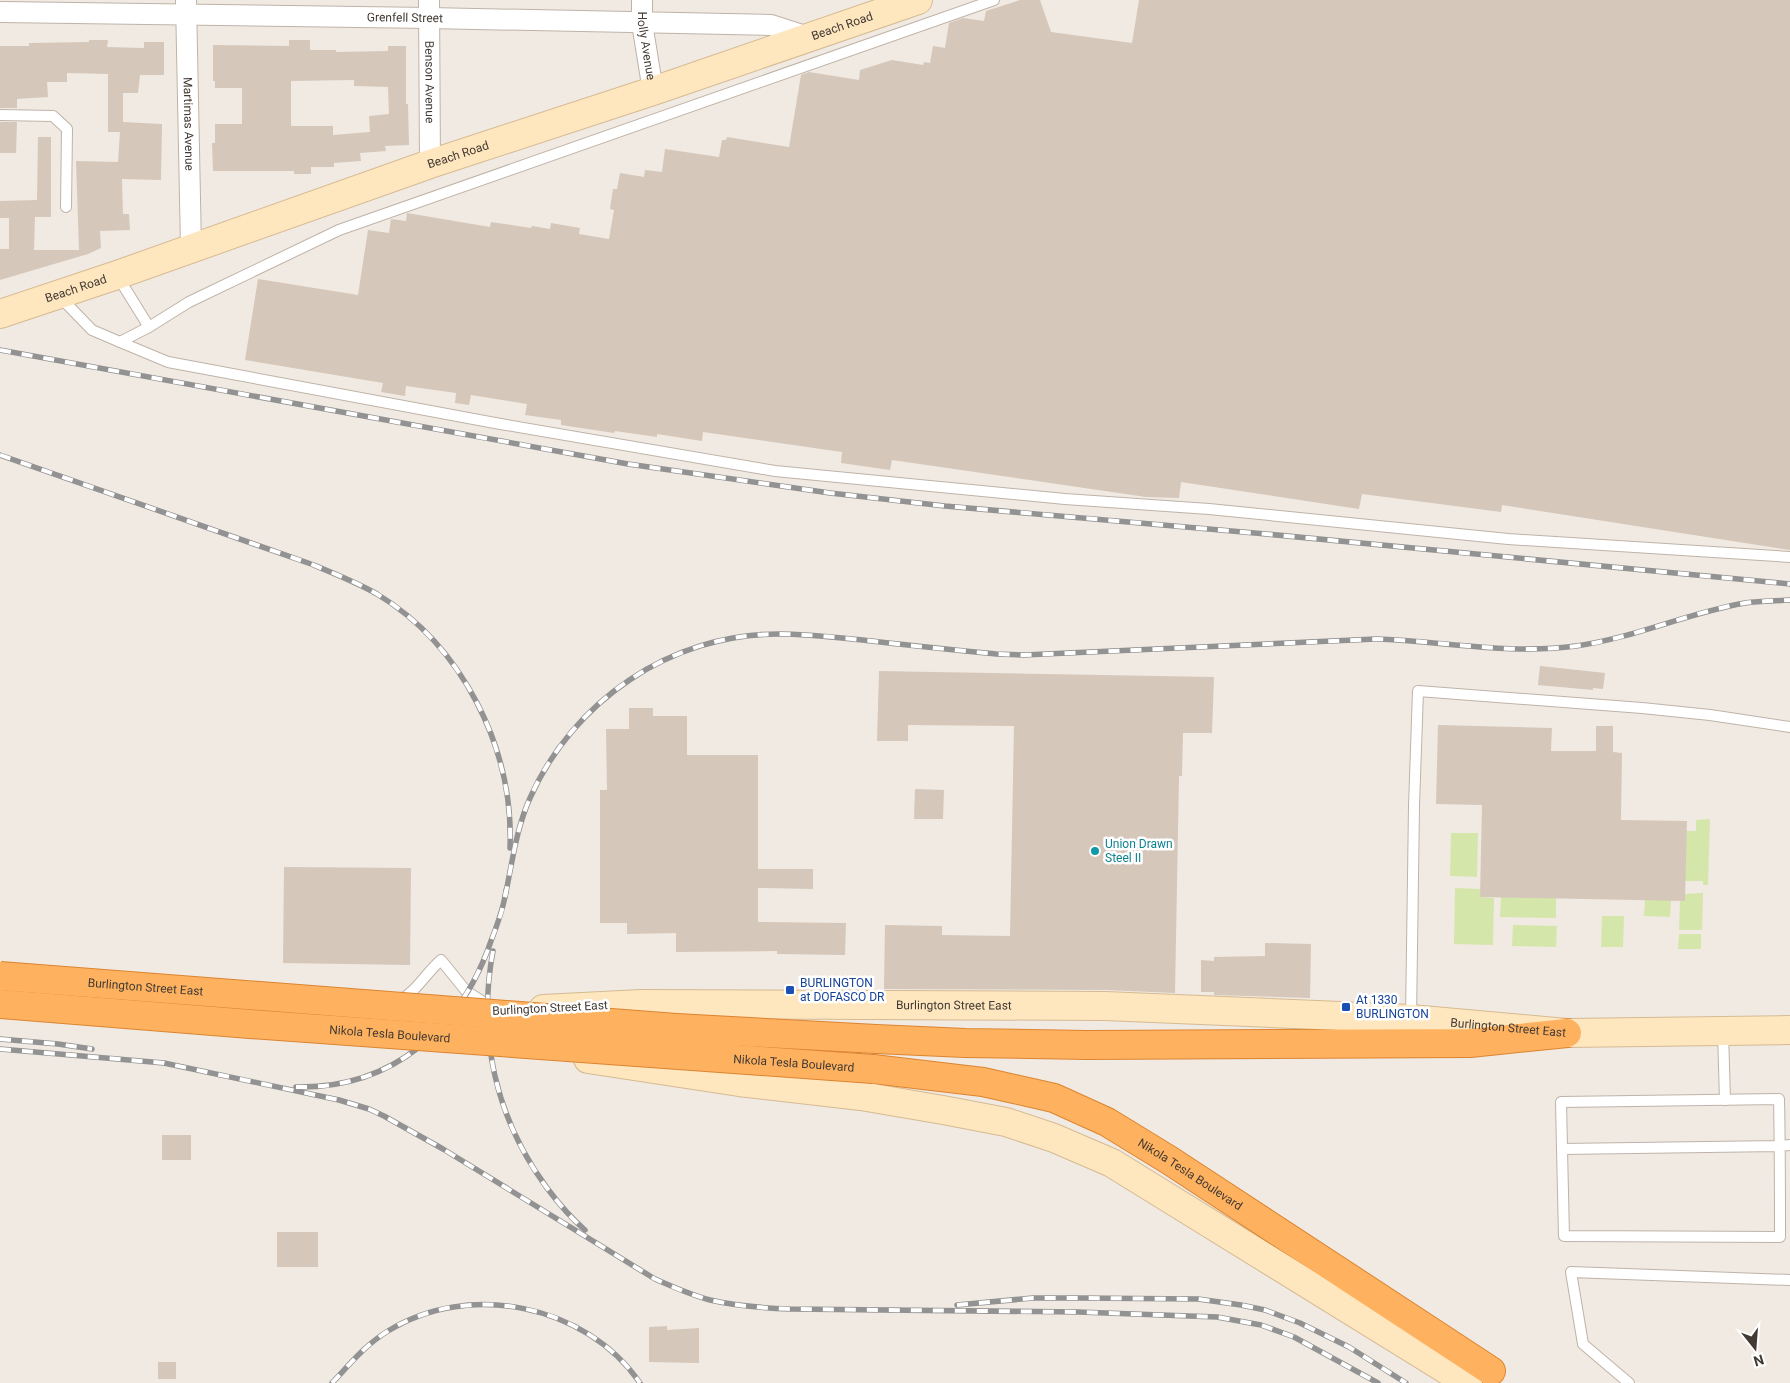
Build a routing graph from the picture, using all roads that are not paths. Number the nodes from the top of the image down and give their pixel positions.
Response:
1 (642, 0) edge
2 (918, 0) edge
3 (994, 0) edge
4 (186, 8) edge
5 (429, 9) edge
6 (863, 9) edge
7 (0, 12) edge
8 (642, 23) junction
9 (808, 37) junction
10 (653, 91) junction
11 (0, 116) edge
12 (430, 164) junction
13 (66, 207) dead end
14 (191, 248) junction
15 (117, 275) junction
16 (58, 295) junction
17 (1, 313) edge
18 (149, 328) junction
19 (120, 342) junction
20 (1790, 556) edge
21 (1790, 727) edge
22 (0, 976) edge
23 (0, 996) edge
24 (0, 1004) edge
25 (392, 1005) junction
26 (506, 1010) junction
27 (741, 1014) junction
28 (1411, 1019) junction
29 (1790, 1030) edge
30 (1723, 1031) junction
31 (1567, 1033) junction
32 (738, 1082) junction
33 (1725, 1100) junction
34 (1785, 1146) edge
35 (1562, 1149) junction
36 (1790, 1280) edge
37 (1487, 1379) edge
38 (1629, 1383) edge

1 - 8 street, Holly Avenue
2 - 6 main road, Beach Road
3 - 18 lane
4 - 5 street, Grenfell Street
4 - 7 street, Grenfell Street
4 - 14 street, Martimas Avenue
5 - 8 street, Grenfell Street
5 - 12 street, Benson Avenue
6 - 9 main road, Beach Road
8 - 9 street, Grenfell Street
8 - 10 street, Holly Avenue
9 - 10 main road, Beach Road
10 - 12 main road, Beach Road
11 - 13 lane
12 - 14 main road, Beach Road
14 - 15 main road, Beach Road
15 - 16 main road, Beach Road
15 - 18 lane
16 - 17 main road, Beach Road
16 - 19 lane
18 - 19 lane
19 - 20 lane
21 - 28 lane
22 - 25 main road, Burlington Street East
22 - 31 highway, bridge
23 - 32 main road, Burlington Street East
24 - 37 highway, Nikola Tesla Boulevard, bridge
25 - 26 main road, Burlington Street East
25 - 26 lane
26 - 27 main road, Burlington Street East
27 - 28 main road, Burlington Street East
27 - 32 lane
28 - 31 main road, Burlington Street East
29 - 30 main road, Burlington Street East
30 - 31 main road, Burlington Street East
30 - 33 lane
32 - 37 main road, Burlington Street East
33 - 34 lane
33 - 35 lane
34 - 35 lane
34 - 35 lane
36 - 38 lane

